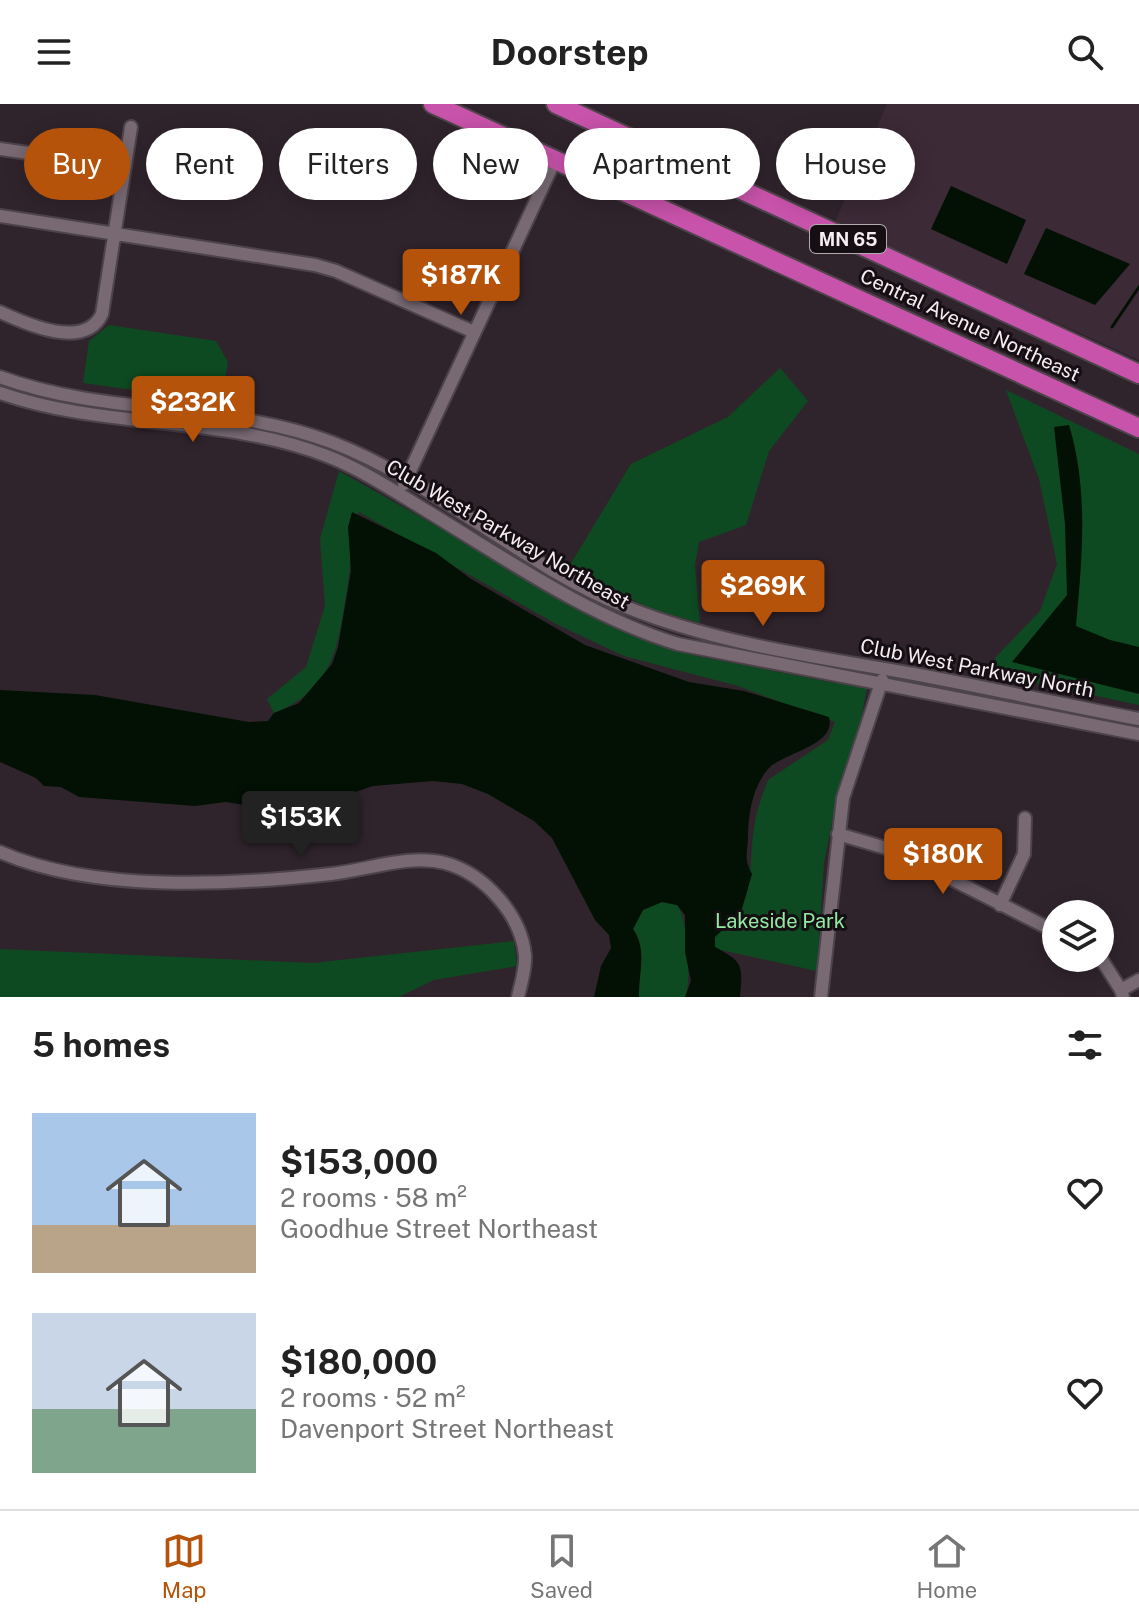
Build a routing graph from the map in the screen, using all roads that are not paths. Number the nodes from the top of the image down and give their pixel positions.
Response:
1 (433, 104) edge
2 (556, 104) edge
3 (131, 127) dead end
4 (130, 134) edge
5 (0, 149) edge
6 (24, 152) edge
7 (555, 160) junction
8 (120, 200) edge
9 (0, 216) edge
10 (115, 234) junction
11 (0, 312) edge
12 (474, 332) junction
13 (1139, 374) edge
14 (0, 377) edge
15 (0, 393) edge
16 (1139, 428) edge
17 (407, 480) junction
18 (398, 493) junction
19 (884, 669) junction
20 (880, 685) junction
21 (1139, 719) edge
22 (1139, 734) edge
23 (1025, 818) dead end
24 (838, 834) junction
25 (0, 852) edge
26 (1000, 905) junction
27 (1042, 925) edge
28 (1109, 972) edge
29 (1139, 980) edge
30 (1122, 993) edge
31 (518, 997) edge
32 (821, 997) edge

1 - 7 highway, Central Avenue Northeast / MN 65
2 - 13 highway, Central Avenue Northeast / MN 65
3 - 4 street
5 - 6 street
7 - 12 street
7 - 16 highway, Central Avenue Northeast / MN 65
8 - 10 street
9 - 10 street
10 - 11 street
10 - 12 street
12 - 17 street
14 - 17 street, Club West Parkway North
15 - 18 street, Club West Parkway Northeast
17 - 18 street
17 - 19 street, Club West Parkway North
18 - 20 street, Club West Parkway Northeast
19 - 20 street
19 - 21 street, Club West Parkway North
20 - 22 street, Club West Parkway Northeast
20 - 24 street
23 - 26 street
24 - 26 street
24 - 32 street
25 - 31 street
26 - 27 street
28 - 30 street
29 - 30 street

